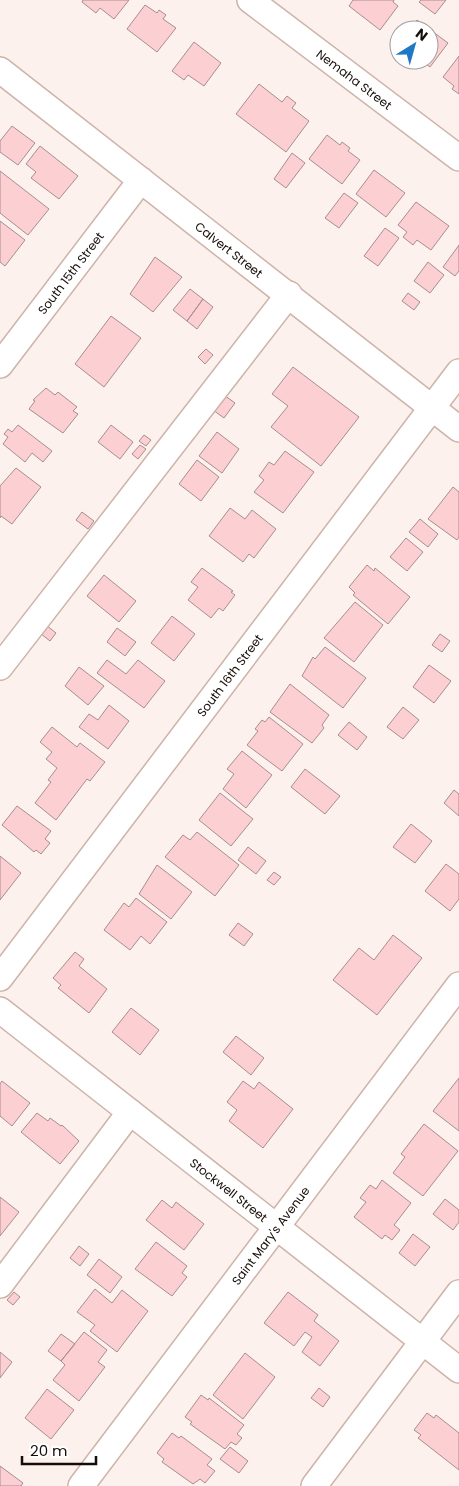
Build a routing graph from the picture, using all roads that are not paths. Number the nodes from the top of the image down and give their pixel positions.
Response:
1 (250, 0) edge
2 (0, 70) edge
3 (459, 158) edge
4 (140, 180) junction
5 (289, 294) junction
6 (0, 366) edge
7 (459, 372) edge
8 (432, 408) junction
9 (459, 429) edge
10 (0, 667) edge
11 (0, 978) edge
12 (459, 985) edge
13 (0, 1010) edge
14 (130, 1112) junction
15 (277, 1228) junction
16 (0, 1286) edge
17 (459, 1294) edge
18 (423, 1342) junction
19 (459, 1370) edge
20 (82, 1486) edge
21 (314, 1486) edge

1 - 3 street, Nemaha Street
2 - 4 street, Calvert Street
4 - 5 street, Calvert Street
4 - 6 street, South 15th Street
5 - 8 street, Calvert Street
5 - 10 street
7 - 8 street, South 16th Street
8 - 9 street, Calvert Street
8 - 11 street, South 16th Street
12 - 15 street, Saint Mary's Avenue
13 - 14 street, Stockwell Street
14 - 15 street, Stockwell Street
14 - 16 street
15 - 18 street, Stockwell Street
15 - 20 street, Saint Mary's Avenue
17 - 18 street
18 - 19 street, Stockwell Street
18 - 21 street

